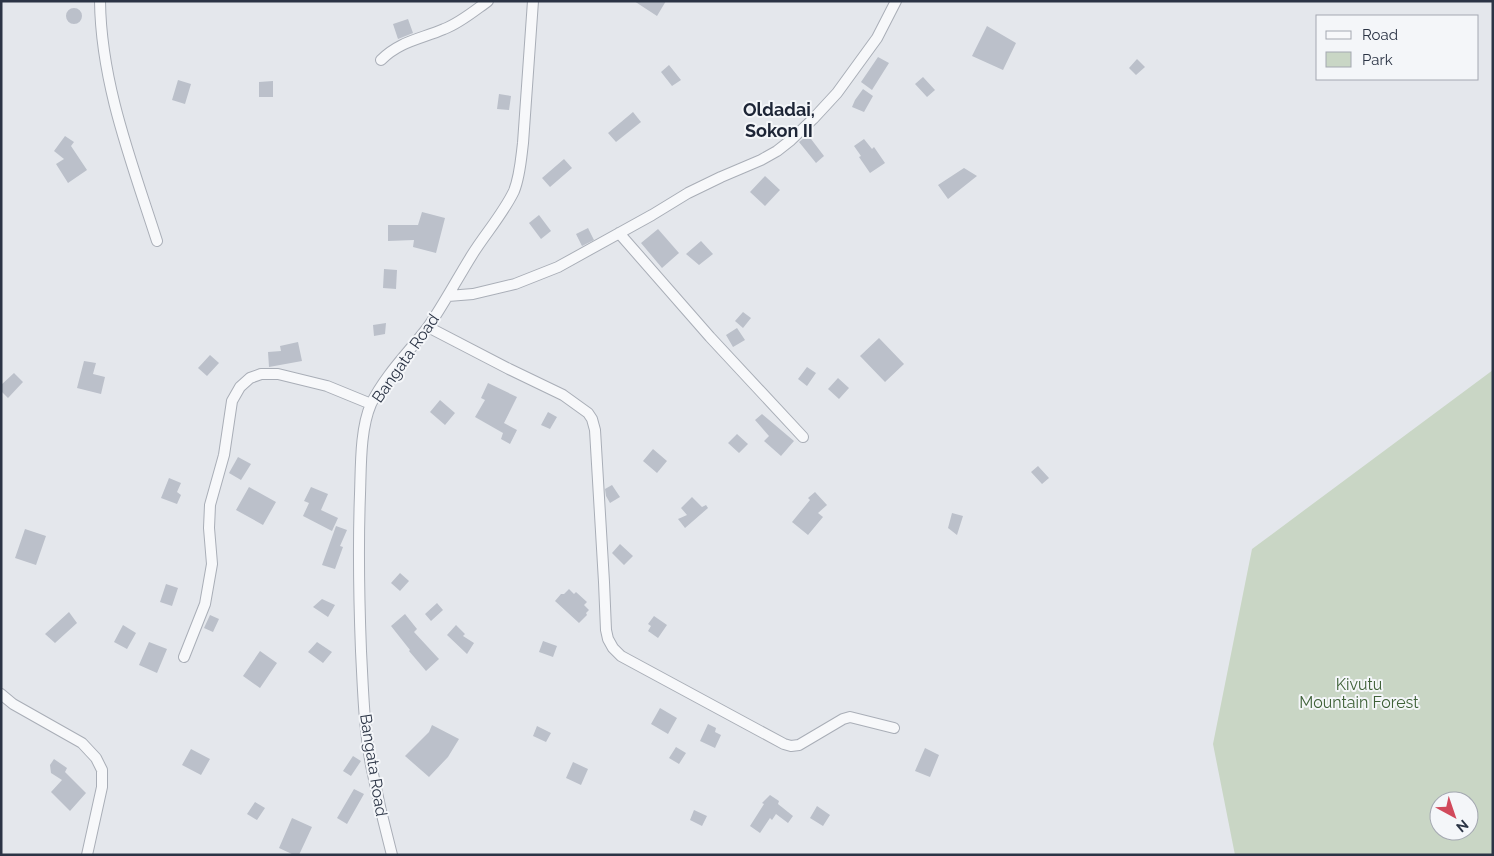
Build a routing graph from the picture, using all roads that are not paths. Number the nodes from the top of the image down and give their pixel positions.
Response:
1 (100, 1) edge
2 (488, 1) edge
3 (533, 1) edge
4 (896, 1) edge
5 (381, 60) dead end
6 (619, 233) junction
7 (158, 240) dead end
8 (448, 296) junction
9 (428, 327) junction
10 (371, 404) junction
11 (803, 438) dead end
12 (184, 657) dead end
13 (1, 694) edge
14 (894, 728) dead end
15 (88, 855) edge
16 (392, 855) edge

1 - 7 street
2 - 5 street
3 - 8 street, Bangata Road
4 - 6 street
6 - 8 street
6 - 11 street
8 - 9 street, Bangata Road
9 - 10 street, Bangata Road
9 - 14 street
10 - 12 street
10 - 16 street, Bangata Road
13 - 15 street

